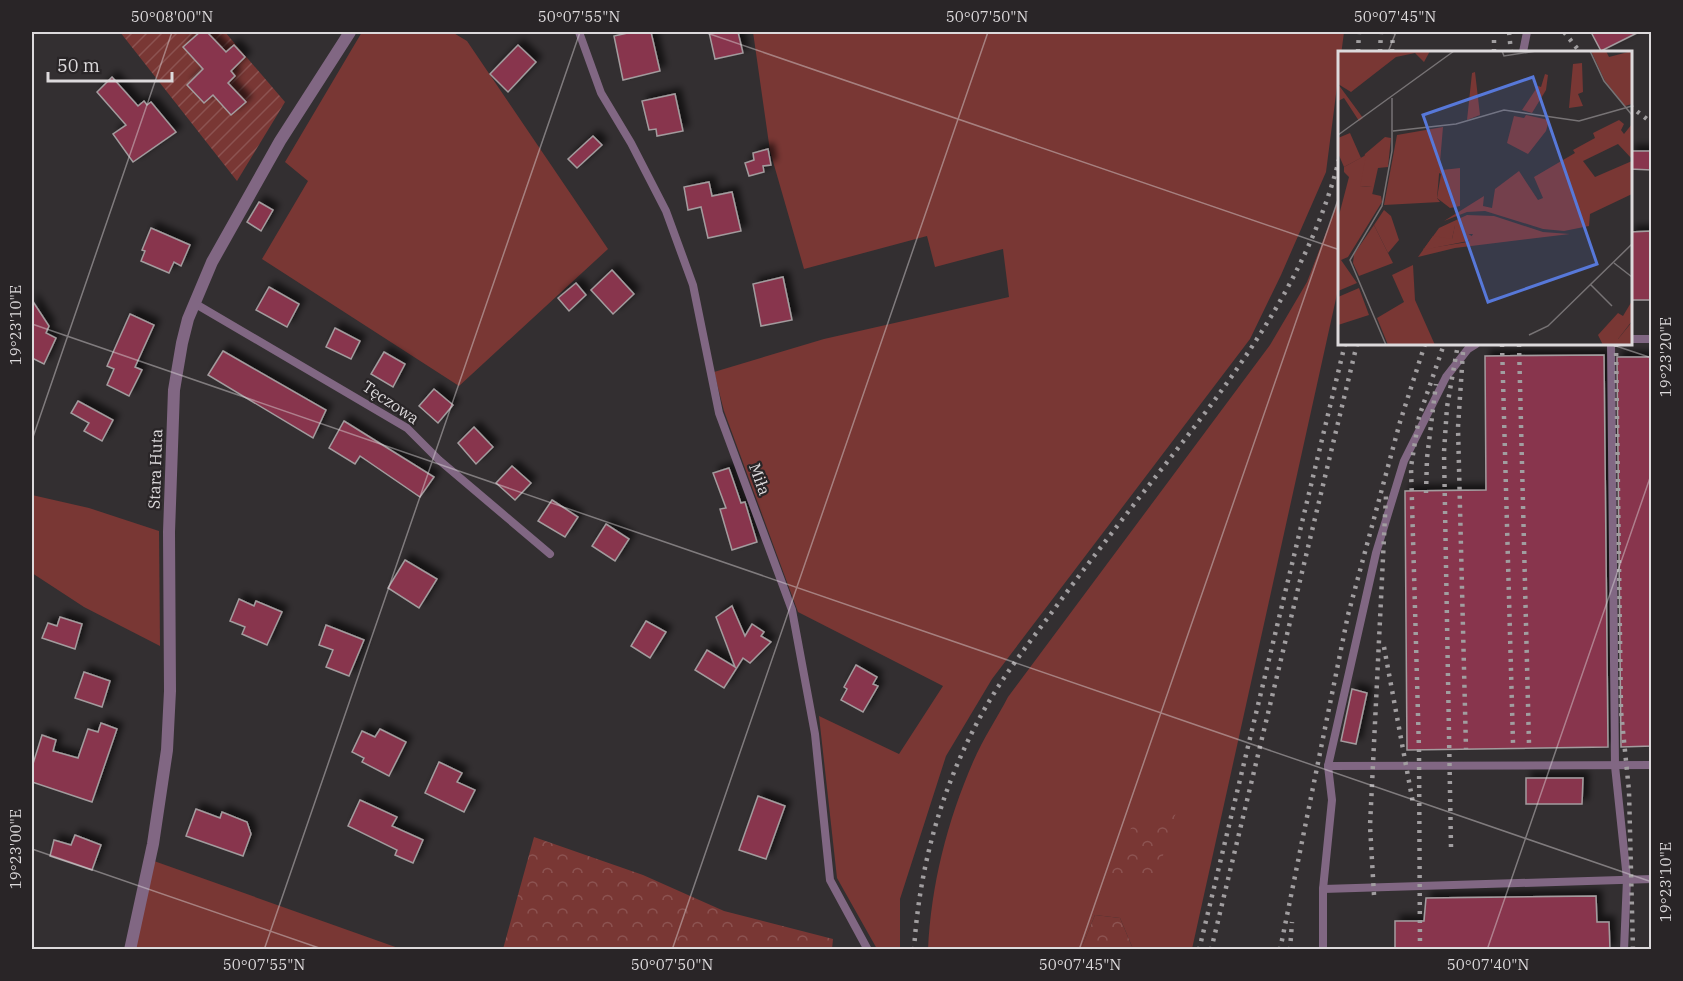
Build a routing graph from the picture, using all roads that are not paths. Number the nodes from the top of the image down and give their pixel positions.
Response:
1 (351, 32) edge
2 (579, 32) edge
3 (1527, 32) edge
4 (1523, 51) edge
5 (194, 303) junction
6 (1632, 339) edge
7 (1652, 339) edge
8 (1474, 345) edge
9 (1611, 345) edge
10 (550, 554) dead end
11 (1652, 765) edge
12 (1328, 766) junction
13 (1615, 766) junction
14 (1627, 879) junction
15 (1652, 879) edge
16 (1323, 889) junction
17 (129, 950) edge
18 (868, 950) edge
19 (1323, 950) edge
20 (1624, 950) edge

1 - 5 street, Stara Huta
2 - 18 lane, Miła
3 - 4 lane
5 - 10 lane, Tęczowa
5 - 17 street, Stara Huta
6 - 7 lane
8 - 12 lane
9 - 13 lane
11 - 13 lane
12 - 13 lane
12 - 16 lane
13 - 14 lane
14 - 15 lane
14 - 16 lane
14 - 20 lane
16 - 19 lane

